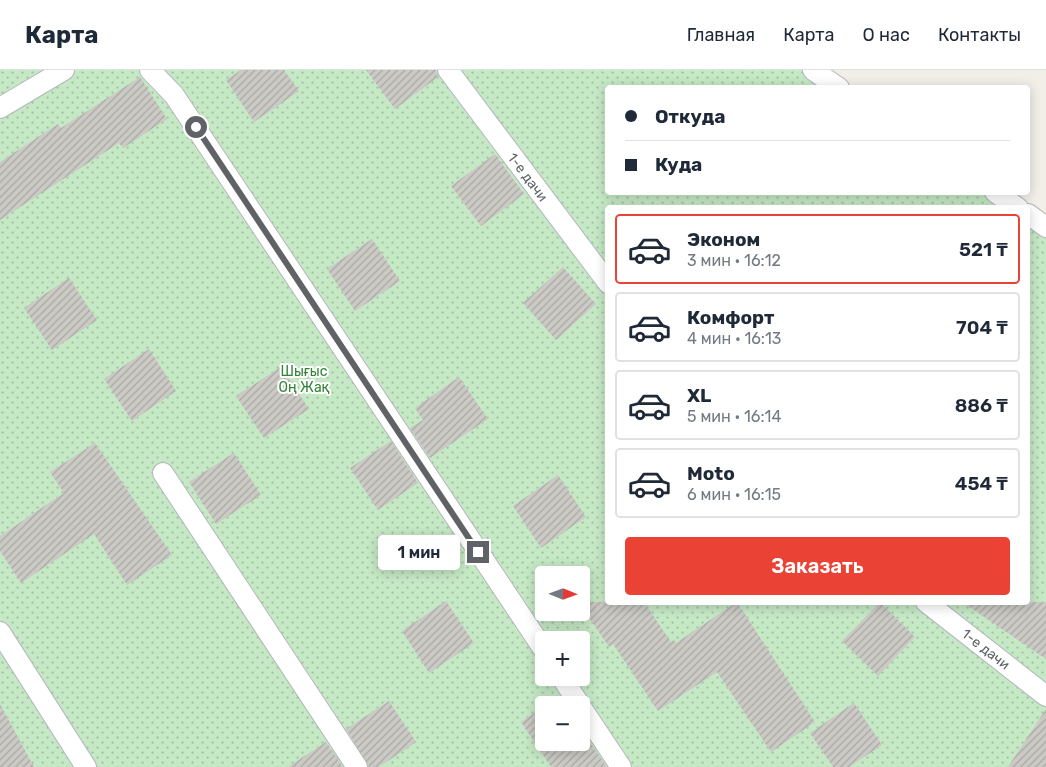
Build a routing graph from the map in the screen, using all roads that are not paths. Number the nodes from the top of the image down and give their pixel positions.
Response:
1 (64, 70) edge
2 (150, 70) edge
3 (448, 70) edge
4 (813, 70) edge
5 (835, 85) edge
6 (0, 108) edge
7 (999, 195) edge
8 (1014, 205) edge
9 (1030, 215) edge
10 (1046, 227) edge
11 (605, 279) edge
12 (163, 473) dead end
13 (930, 605) edge
14 (0, 632) edge
15 (535, 636) edge
16 (1046, 696) edge
17 (590, 720) edge
18 (86, 767) edge
19 (357, 767) edge
20 (621, 767) edge

1 - 6 lane
2 - 15 lane
3 - 11 lane, 1-е дачи
4 - 5 lane
7 - 8 lane
9 - 10 lane
12 - 19 lane
13 - 16 lane, 1-е дачи
14 - 18 lane
17 - 20 lane

